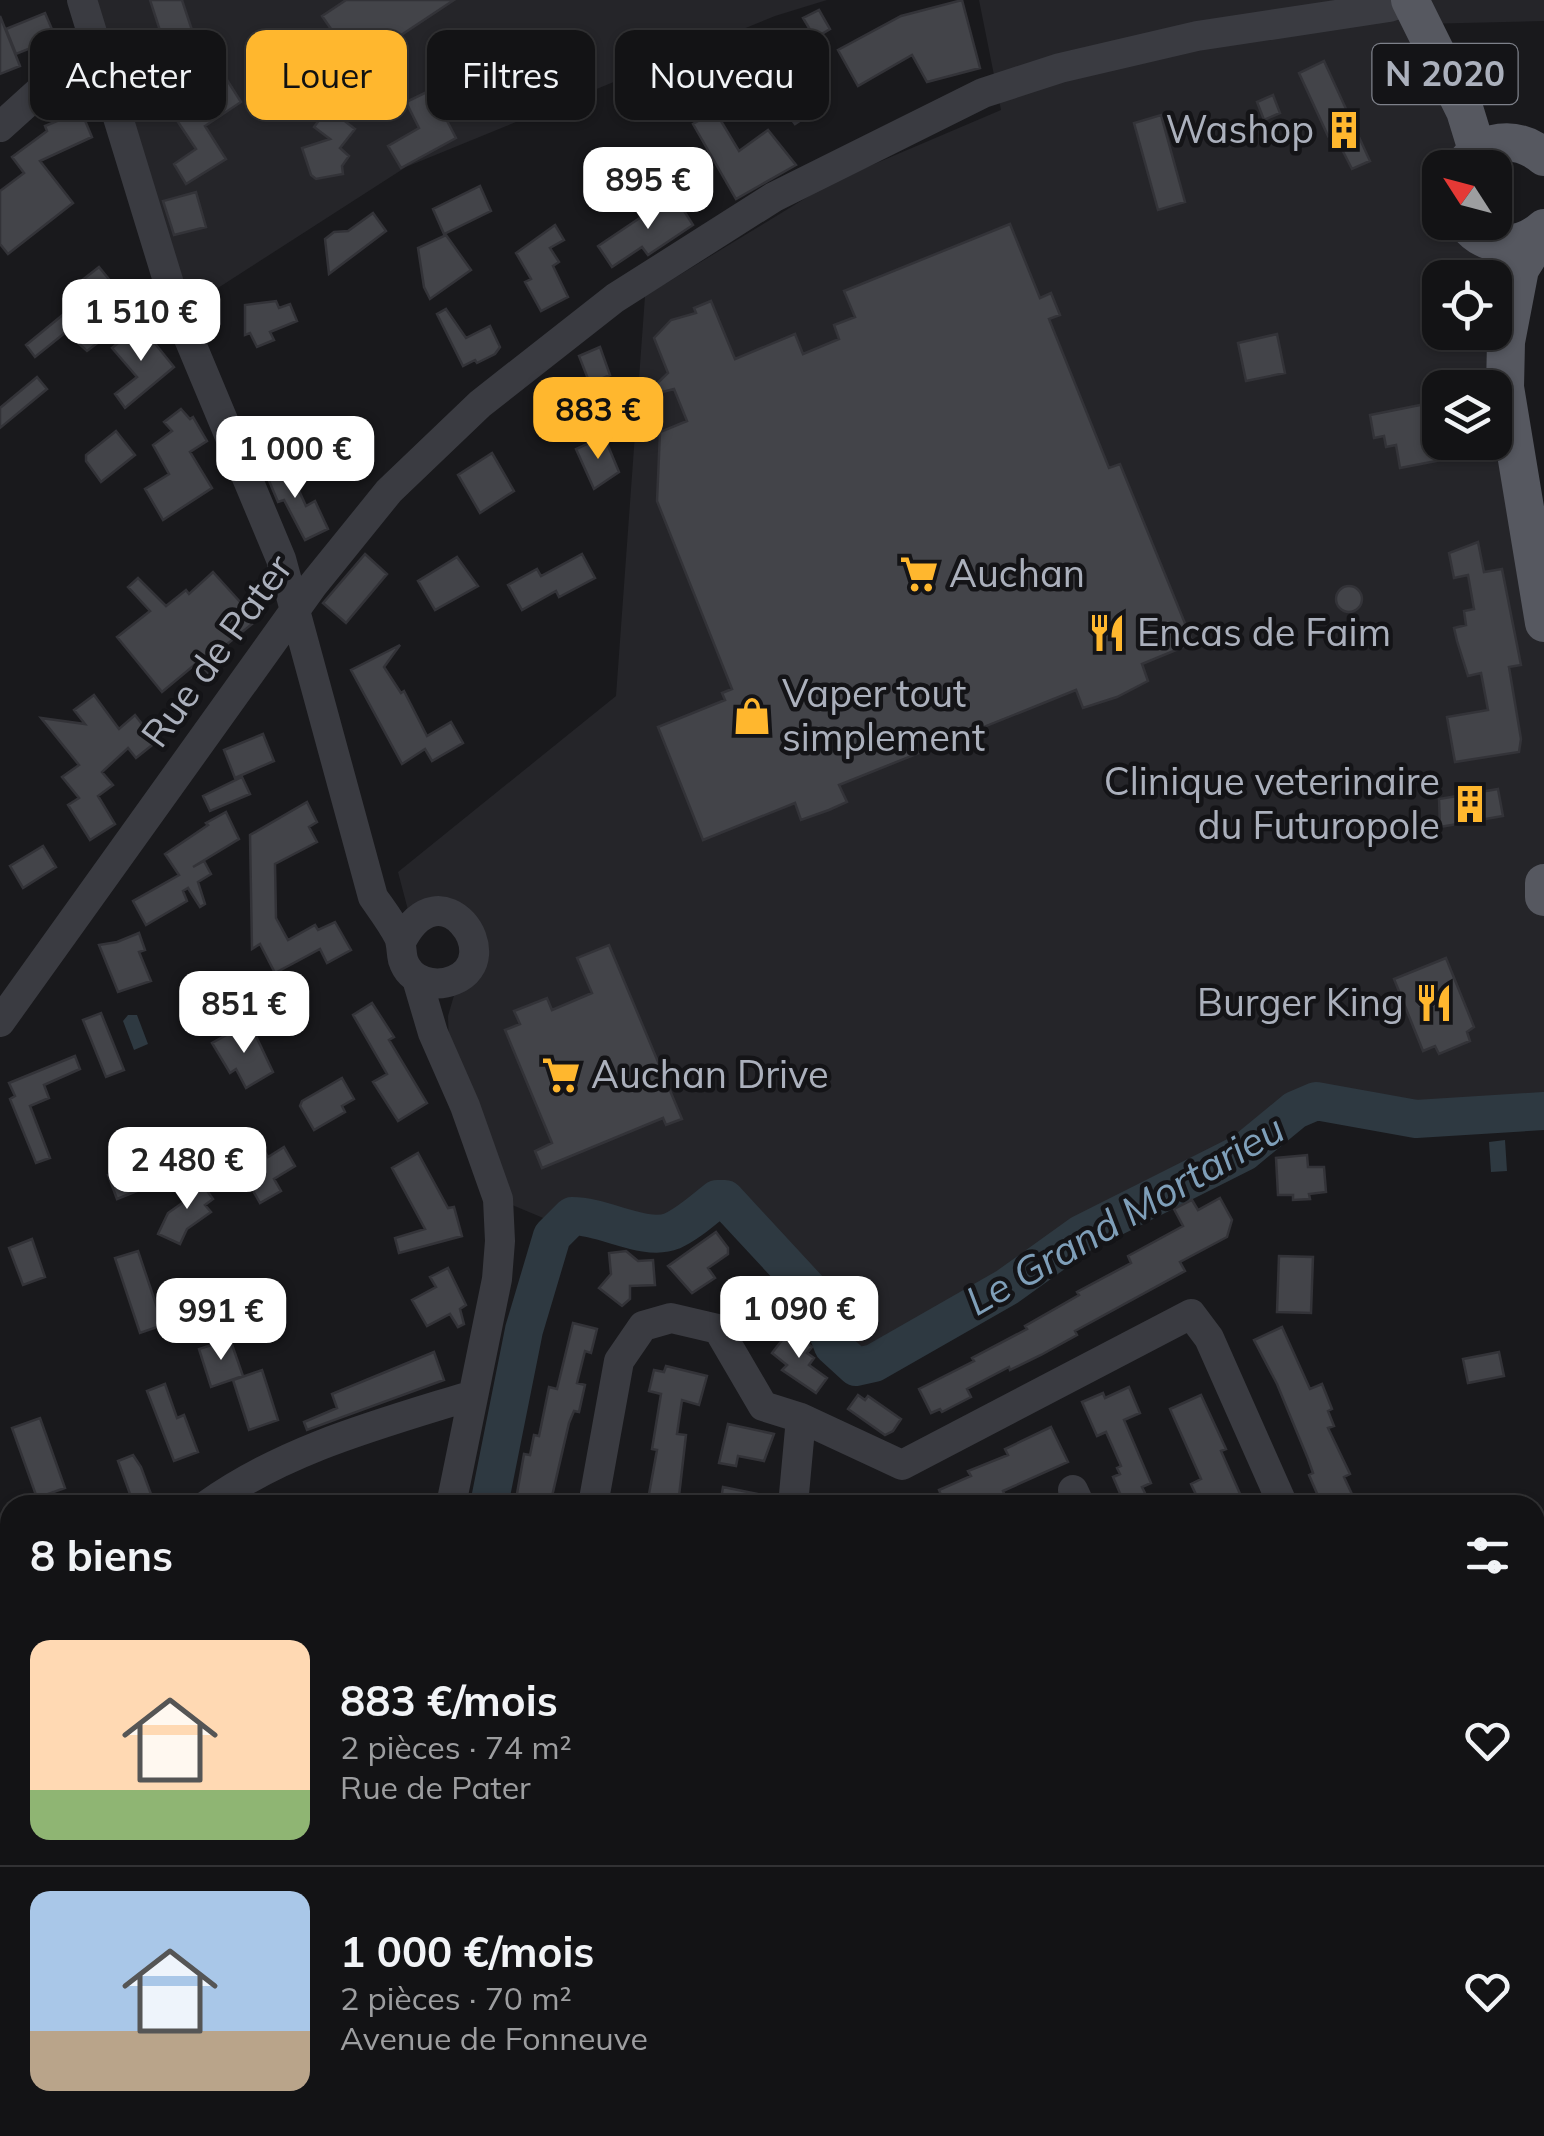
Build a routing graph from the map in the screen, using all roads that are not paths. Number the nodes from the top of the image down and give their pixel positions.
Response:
1 (82, 0) edge
2 (1410, 0) edge
3 (91, 30) edge
4 (30, 100) edge
5 (118, 120) edge
6 (0, 127) edge
7 (1469, 150) edge
8 (1488, 150) edge
9 (1544, 157) edge
10 (1544, 229) edge
11 (1488, 240) edge
12 (1512, 311) edge
13 (1506, 350) edge
14 (296, 608) junction
15 (1544, 622) edge
16 (367, 874) junction
17 (1544, 883) edge
18 (1544, 897) edge
19 (432, 912) junction
20 (402, 942) junction
21 (460, 978) junction
22 (417, 979) junction
23 (0, 1022) edge
24 (450, 1073) junction
25 (473, 1395) junction
26 (801, 1418) junction
27 (221, 1495) edge
28 (452, 1495) edge
29 (595, 1495) edge
30 (793, 1495) edge
31 (1279, 1495) edge

1 - 3 street
2 - 7 main road, N 2020
2 - 14 street, Rue de Pater
4 - 6 street
5 - 14 street
8 - 9 main road
10 - 11 main road
10 - 12 main road
13 - 15 main road
14 - 16 street
14 - 23 street, Rue de Pater
16 - 19 street
16 - 20 street
17 - 18 main road
19 - 20 street
19 - 21 street
20 - 22 street
21 - 22 street
21 - 24 street
22 - 24 street
24 - 25 street
25 - 27 street
25 - 28 street
26 - 29 street
26 - 30 street
26 - 31 street

